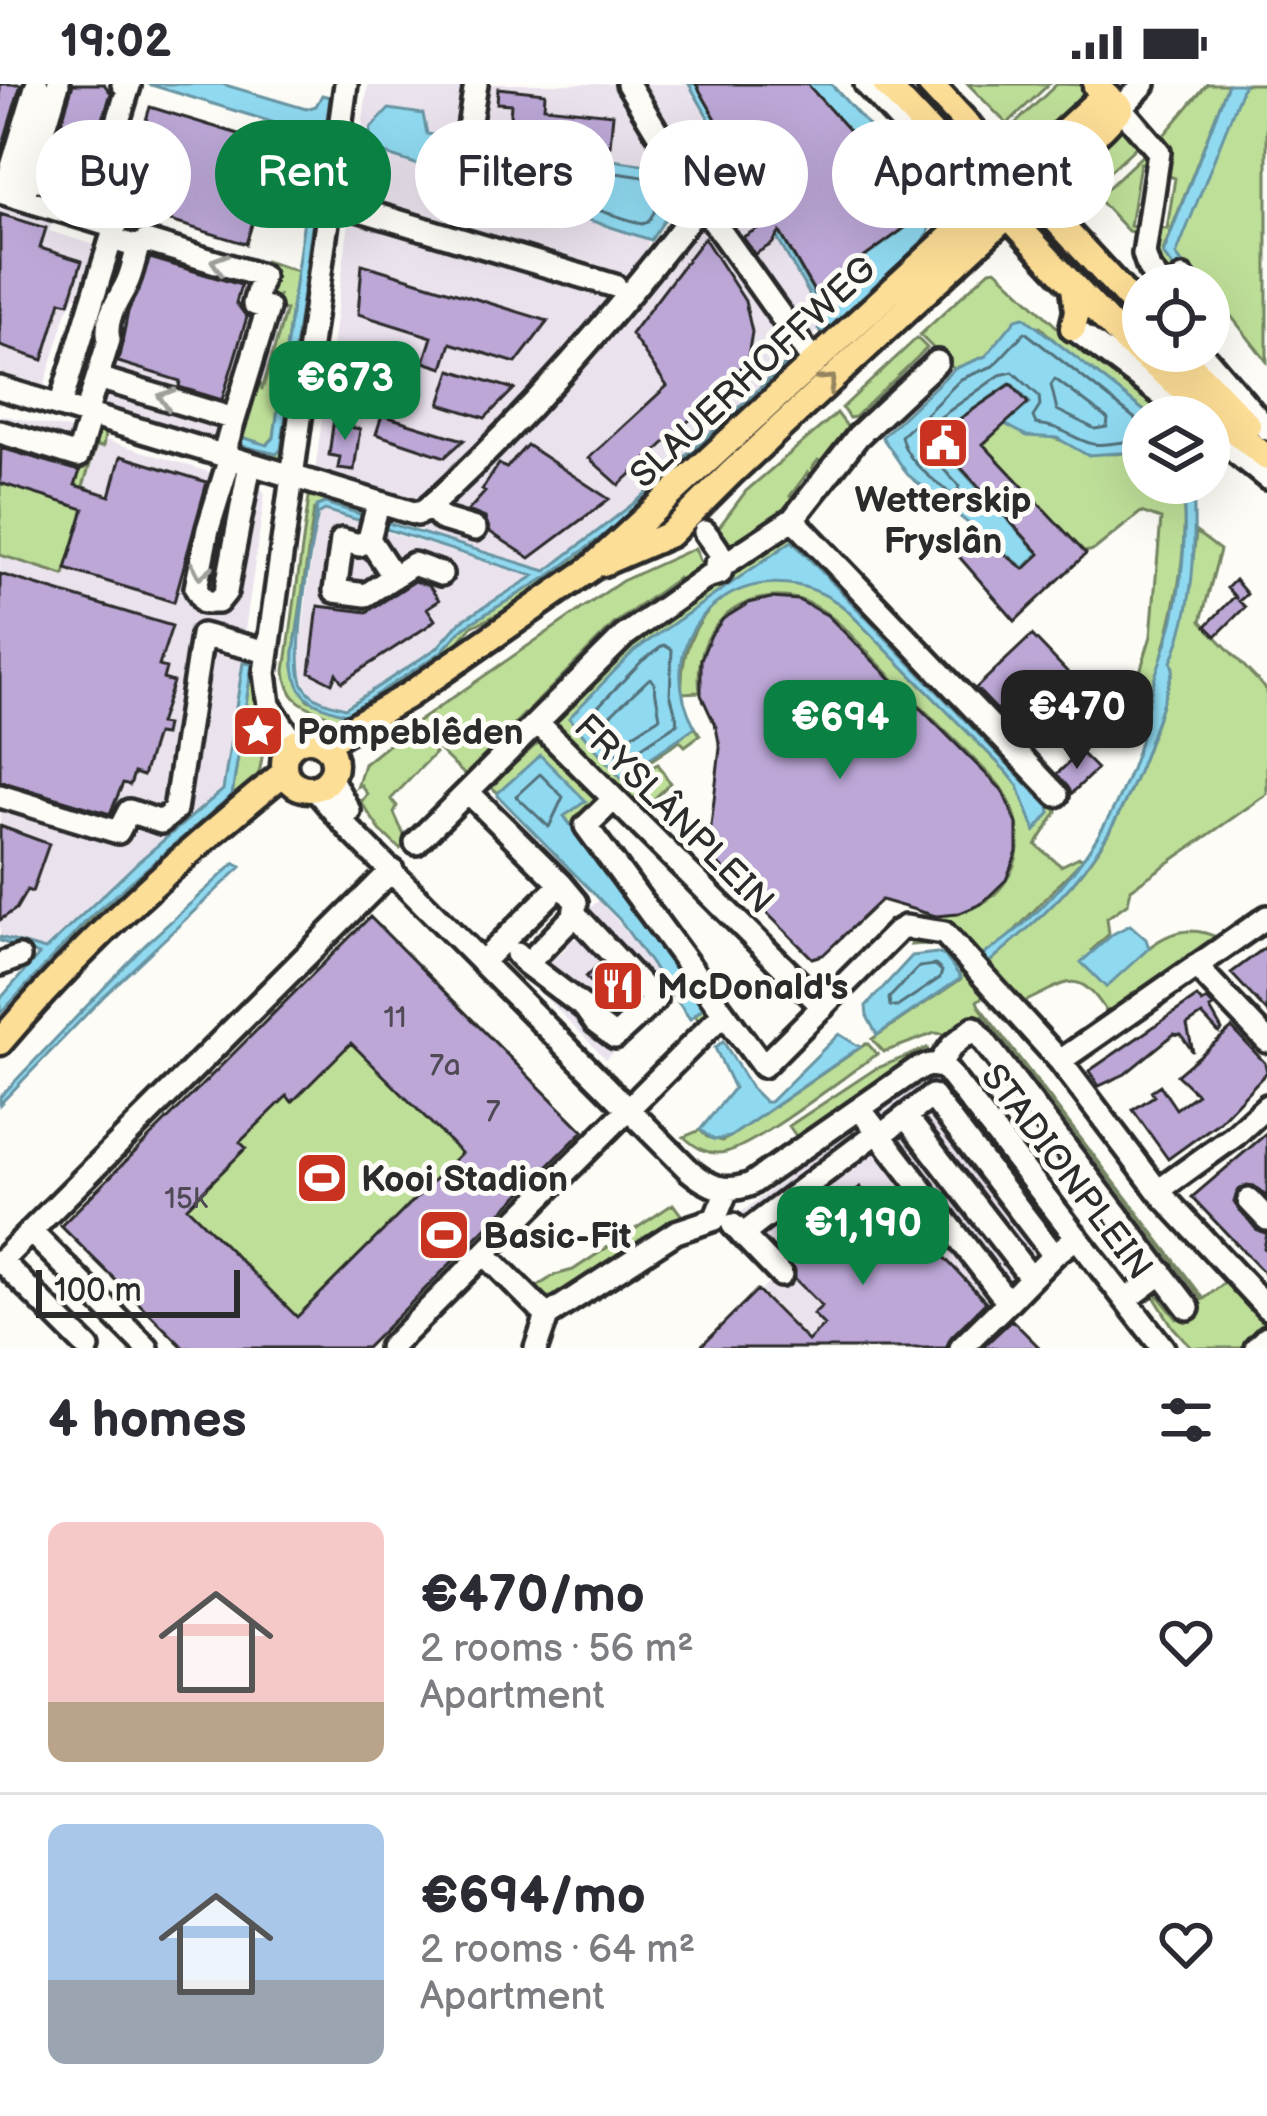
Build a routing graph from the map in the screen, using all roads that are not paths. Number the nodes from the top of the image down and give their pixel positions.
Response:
1 (37, 84) edge
2 (58, 84) edge
3 (123, 84) edge
4 (346, 84) edge
5 (476, 84) edge
6 (628, 84) edge
7 (866, 84) edge
8 (885, 84) edge
9 (930, 84) edge
10 (1144, 84) edge
11 (1109, 92) edge
12 (119, 120) edge
13 (341, 120) edge
14 (470, 120) edge
15 (650, 120) edge
16 (900, 120) edge
17 (918, 120) edge
18 (963, 120) edge
19 (1085, 120) edge
20 (11, 183) edge
21 (391, 219) edge
22 (110, 228) edge
23 (117, 228) edge
24 (326, 228) edge
25 (685, 228) edge
26 (719, 228) edge
27 (962, 228) edge
28 (965, 228) edge
29 (1006, 228) edge
30 (1063, 228) edge
31 (1066, 228) edge
32 (1066, 231) junction
33 (114, 233) junction
34 (138, 247) junction
35 (1147, 264) edge
36 (616, 286) dead end
37 (1074, 288) junction
38 (1122, 291) edge
39 (1073, 328) joint
40 (938, 362) dead end
41 (815, 364) junction
42 (1201, 372) edge
43 (1218, 372) edge
44 (98, 378) junction
45 (0, 389) edge
46 (1163, 396) edge
47 (60, 406) junction
48 (88, 415) junction
49 (234, 419) junction
50 (1267, 429) edge
51 (0, 432) edge
52 (1267, 443) edge
53 (1230, 448) edge
54 (1267, 458) edge
55 (234, 460) junction
56 (697, 472) junction
57 (292, 477) junction
58 (1267, 478) edge
59 (378, 504) junction
60 (430, 506) junction
61 (794, 519) junction
62 (475, 529) dead end
63 (369, 539) junction
64 (704, 549) junction
65 (590, 569) junction
66 (441, 574) dead end
67 (394, 577) junction
68 (268, 652) junction
69 (538, 724) junction
70 (294, 743) joint
71 (314, 771) junction
72 (468, 792) junction
73 (1058, 795) dead end
74 (0, 796) edge
75 (614, 799) junction
76 (416, 843) dead end
77 (392, 870) junction
78 (560, 884) junction
79 (575, 914) junction
80 (1267, 916) edge
81 (504, 940) junction
82 (483, 962) junction
83 (526, 964) junction
84 (1196, 966) junction
85 (823, 1007) junction
86 (724, 1013) junction
87 (1267, 1041) edge
88 (0, 1042) edge
89 (1060, 1061) junction
90 (938, 1065) junction
91 (1267, 1106) edge
92 (629, 1109) junction
93 (860, 1109) junction
94 (906, 1117) junction
95 (879, 1134) junction
96 (1158, 1191) junction
97 (1249, 1200) dead end
98 (724, 1201) junction
99 (1267, 1219) edge
100 (31, 1232) junction
101 (742, 1235) junction
102 (1077, 1237) junction
103 (484, 1254) junction
104 (1054, 1255) junction
105 (0, 1261) edge
106 (1162, 1273) junction
107 (781, 1275) dead end
108 (1031, 1278) junction
109 (1126, 1300) junction
110 (1008, 1302) junction
111 (1188, 1308) dead end
112 (1267, 1308) edge
113 (548, 1316) junction
114 (1267, 1337) edge
115 (88, 1348) edge
116 (147, 1348) edge
117 (390, 1348) edge
118 (536, 1348) edge
119 (962, 1348) edge
120 (1163, 1348) edge
121 (1256, 1348) edge

1 - 20 street
2 - 20 street
3 - 12 street
4 - 13 street
5 - 14 street
6 - 15 street
7 - 16 street
8 - 17 main road
9 - 18 main road
10 - 11 street
11 - 19 main road
11 - 35 street
21 - 36 street
22 - 33 street
23 - 33 street
24 - 57 street
25 - 60 street
26 - 41 street
27 - 41 main road, SLAUERHOFFWEG
64 -> 28 main road, SLAUERHOFFWEG
29 - 37 main road
30 - 32 main road
31 - 32 main road
32 - 38 main road
33 - 34 street
33 - 47 street
34 - 44 street
49 -> 34 street
37 - 39 main road
37 - 54 main road
39 - 46 street
40 - 61 street, FRYSLÂNPLEIN
41 - 56 main road, SLAUERHOFFWEG
42 - 52 main road
43 - 50 street
44 - 48 street
49 -> 44 street
45 - 47 street
47 - 48 street
48 - 51 street
48 - 55 street
49 - 55 street
53 - 58 street
55 -> 55 street
55 - 57 street
56 - 64 main road
56 - 65 main road, SLAUERHOFFWEG
57 - 59 street
57 - 68 street
59 - 60 street
59 - 63 street
60 - 62 street
61 - 64 street, FRYSLÂNPLEIN
61 - 73 street
63 - 67 street
63 - 67 street
64 - 65 main road, SLAUERHOFFWEG
64 - 69 street, FRYSLÂNPLEIN
65 - 71 main road, SLAUERHOFFWEG
66 - 67 street
68 - 70 street
68 - 74 street
69 - 72 street
69 - 75 street, FRYSLÂNPLEIN
70 - 71 main road
71 - 77 street
71 - 88 main road, SLAUERHOFFWEG
72 - 76 street
72 - 78 street
75 - 85 street, FRYSLÂNPLEIN
75 - 86 street
77 - 82 street
77 - 100 street
78 - 79 street
78 - 81 street
79 - 83 street
79 - 83 street
80 - 84 street
81 - 82 street
81 - 83 street
82 - 92 street
84 - 87 street
84 - 89 street
85 - 86 street
85 - 89 street
86 - 92 street
89 - 96 street
90 - 93 street, STADIONPLEIN
90 - 102 street, STADIONPLEIN
90 - 106 street
91 - 96 street
92 - 98 street
92 - 103 street
93 - 95 street
93 - 98 street, STADIONPLEIN
94 - 95 street
94 - 104 street
94 - 108 street
95 - 101 street
95 - 110 street
96 - 112 street
97 - 99 street
98 - 101 street
98 - 113 street, STADIONPLEIN
100 - 105 street
100 - 116 street
101 - 107 street
102 - 104 street
102 - 109 street, STADIONPLEIN
103 - 113 street
103 - 117 street
104 - 108 street
105 - 115 street
106 - 109 street
106 - 111 street
108 - 110 street
109 - 120 street, STADIONPLEIN
110 - 119 street
113 - 118 street
114 - 121 street

